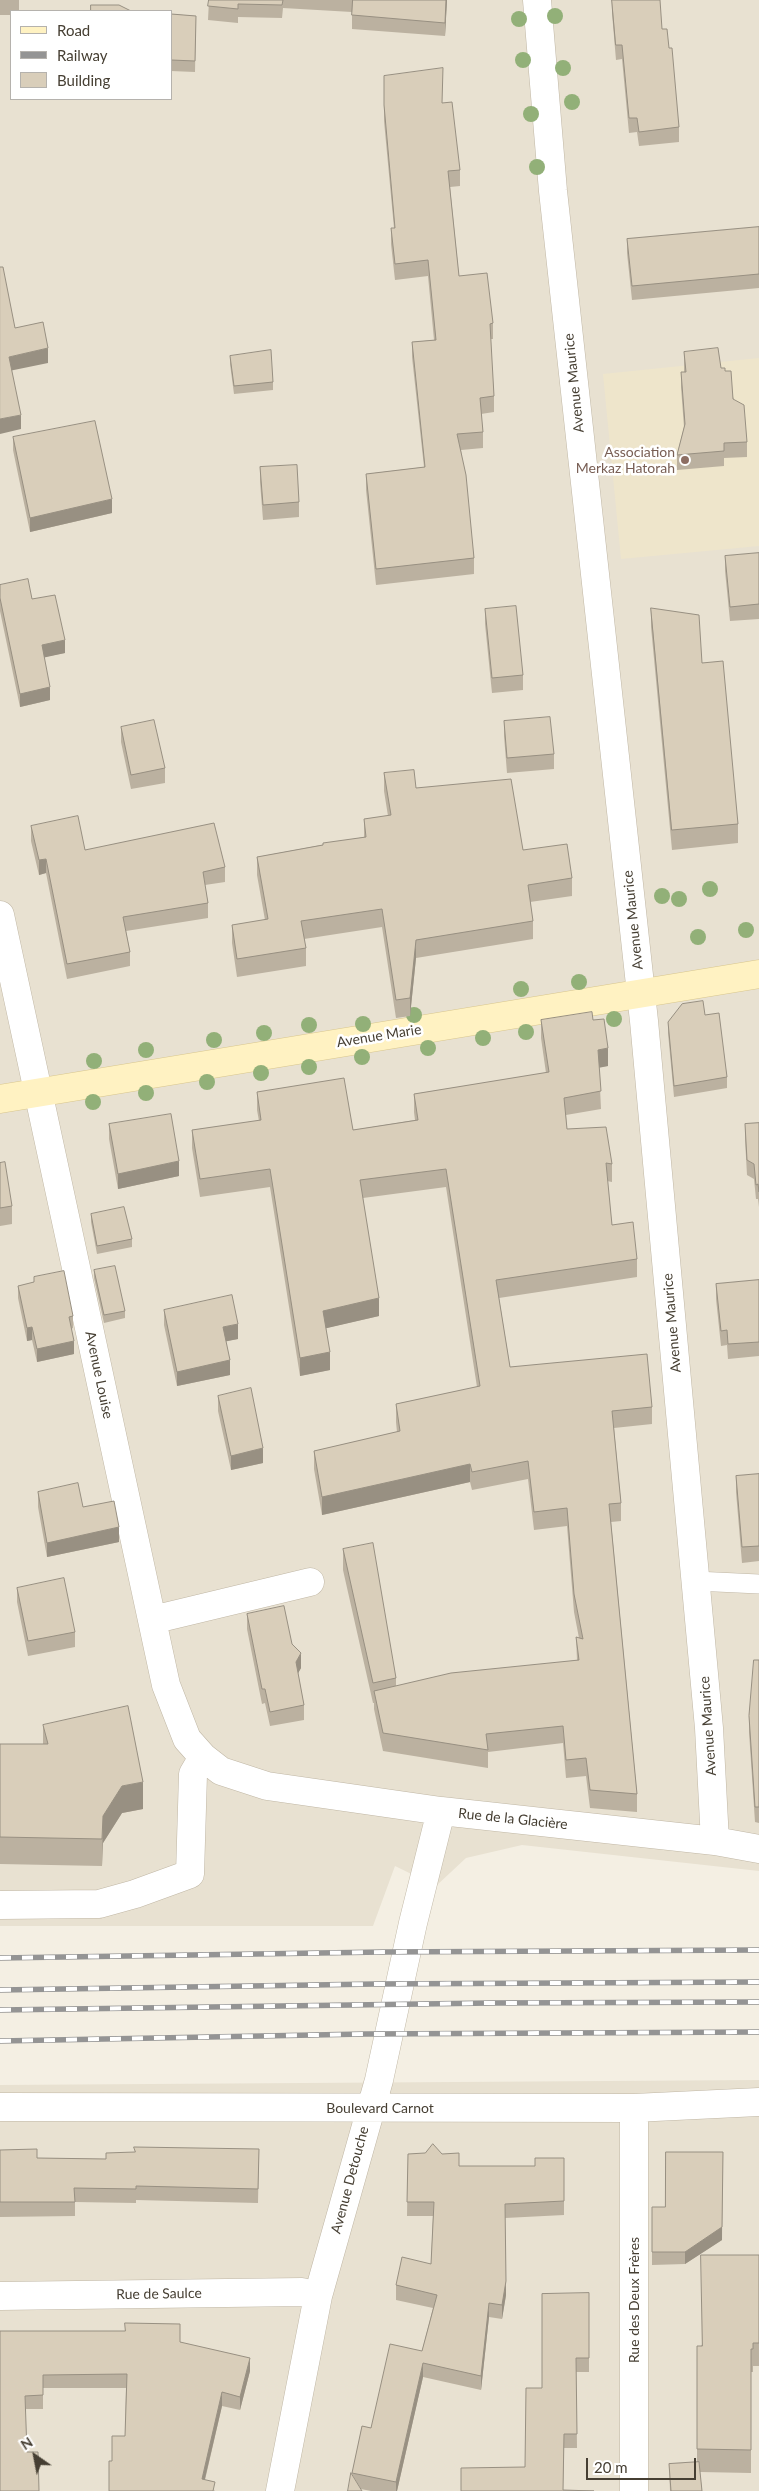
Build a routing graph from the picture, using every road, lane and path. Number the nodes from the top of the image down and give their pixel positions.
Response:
1 (538, 0) edge
2 (0, 915) edge
3 (759, 974) edge
4 (641, 993) junction
5 (38, 1092) junction
6 (0, 1099) edge
7 (310, 1582) dead end
8 (696, 1582) junction
9 (759, 1584) edge
10 (152, 1620) junction
11 (203, 1757) junction
12 (267, 1786) joint
13 (441, 1811) junction
14 (716, 1841) junction
15 (759, 1849) edge
16 (0, 1905) edge
17 (759, 2102) edge
18 (0, 2107) edge
19 (370, 2108) junction
20 (634, 2108) junction
21 (0, 2296) edge
22 (318, 2296) junction
23 (280, 2491) edge
24 (634, 2491) edge

1 - 4 street, Avenue Maurice
2 - 5 street, Avenue Louise
3 - 4 street, Avenue Marie
4 - 5 street, Avenue Marie
4 - 8 street, Avenue Maurice
5 - 6 street, Avenue Marie
5 - 10 street, Avenue Louise
7 - 10 street
8 - 9 lane
8 - 14 street, Avenue Maurice
10 - 11 street, Avenue Louise
11 - 12 street, Avenue Louise
11 - 16 street
12 - 13 street, Rue de la Glacière
13 - 14 street, Rue de la Glacière
13 - 19 street, Avenue Detouche
14 - 15 street, Rue de la Glacière
17 - 20 street, Boulevard Carnot
18 - 19 street, Boulevard Carnot
19 - 20 street, Boulevard Carnot
19 - 22 street, Avenue Detouche
20 - 24 street, Rue des Deux Frères
21 - 22 street, Rue de Saulce
22 - 23 street, Avenue Detouche

